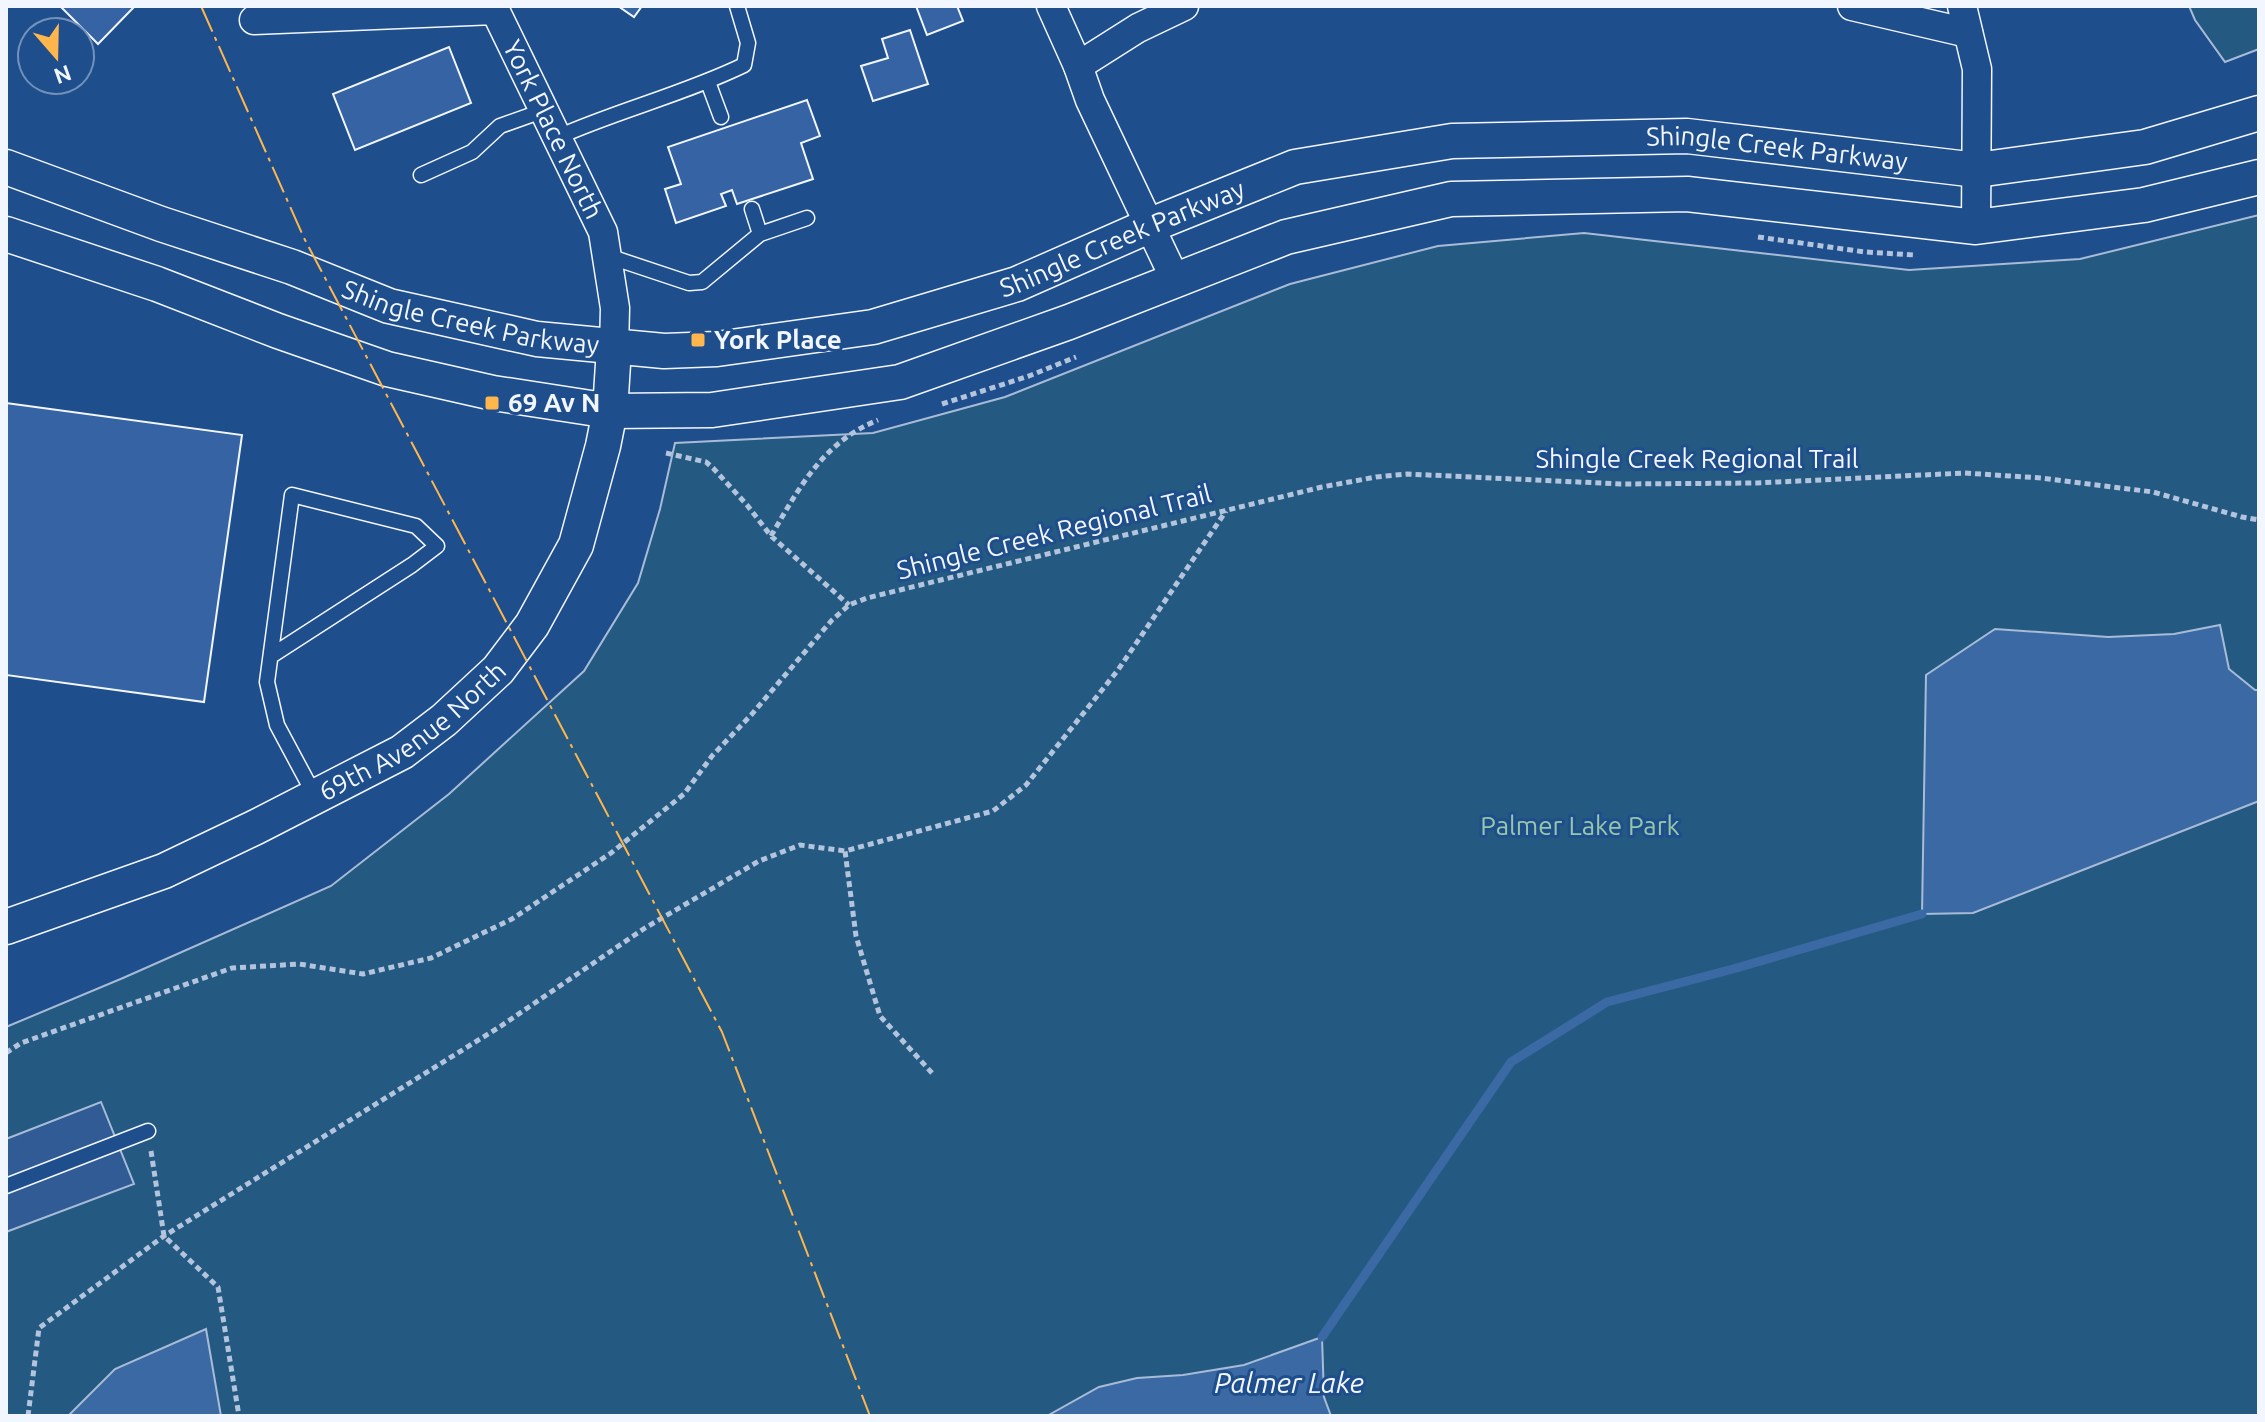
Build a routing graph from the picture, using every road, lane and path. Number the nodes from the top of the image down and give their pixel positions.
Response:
1 (737, 6) edge
2 (1051, 6) edge
3 (1184, 6) edge
4 (1852, 6) edge
5 (1965, 19) edge
6 (254, 20) dead end
7 (1078, 66) junction
8 (708, 82) junction
9 (545, 110) junction
10 (2259, 113) edge
11 (721, 117) dead end
12 (558, 137) junction
13 (6, 167) edge
14 (1977, 170) junction
15 (421, 175) dead end
16 (2259, 177) edge
17 (752, 209) dead end
18 (807, 218) dead end
19 (1151, 225) junction
20 (1976, 227) junction
21 (6, 234) edge
22 (760, 234) junction
23 (1755, 237) dead end
24 (608, 256) junction
25 (1925, 256) dead end
26 (1175, 279) junction
27 (614, 348) junction
28 (1077, 356) dead end
29 (929, 408) dead end
30 (610, 411) junction
31 (883, 418) dead end
32 (666, 453) dead end
33 (1226, 511) junction
34 (2259, 520) edge
35 (771, 536) junction
36 (849, 605) junction
37 (271, 656) junction
38 (315, 796) junction
39 (845, 851) junction
40 (6, 927) edge
41 (6, 1053) edge
42 (932, 1073) dead end
43 (148, 1131) joint
44 (6, 1186) edge
45 (164, 1236) junction
46 (28, 1416) edge
47 (239, 1416) edge

1 - 8 lane
2 - 7 street
3 - 7 street
4 - 5 street
5 - 14 street
6 - 9 street, York Place North
7 - 19 street
8 - 11 lane
8 - 12 lane
9 - 12 street, York Place North
9 - 15 lane
10 - 14 street, Shingle Creek Parkway
12 - 24 street, York Place North
13 - 27 street, Shingle Creek Parkway
14 - 19 street, Shingle Creek Parkway
14 - 20 street
16 - 20 street, Shingle Creek Parkway
17 - 22 lane
18 - 22 lane
19 - 26 street
19 - 27 street, Shingle Creek Parkway
20 - 26 street, Shingle Creek Parkway
21 - 30 street, Shingle Creek Parkway
22 - 24 lane
23 - 25 path
24 - 27 street, York Place North
26 - 30 street, Shingle Creek Parkway
27 - 30 street, 69th Avenue North
28 - 29 path
30 - 38 street, 69th Avenue North
31 - 35 path
32 - 35 path
33 - 34 path, Shingle Creek Regional Trail
33 - 36 path, Shingle Creek Regional Trail
33 - 39 path
35 - 36 path
36 - 41 path, Shingle Creek Regional Trail
37 - 37 lane
37 - 38 lane
38 - 40 street, 69th Avenue North
39 - 42 path
39 - 45 path
43 - 44 lane
43 - 45 path
45 - 46 path
45 - 47 path

